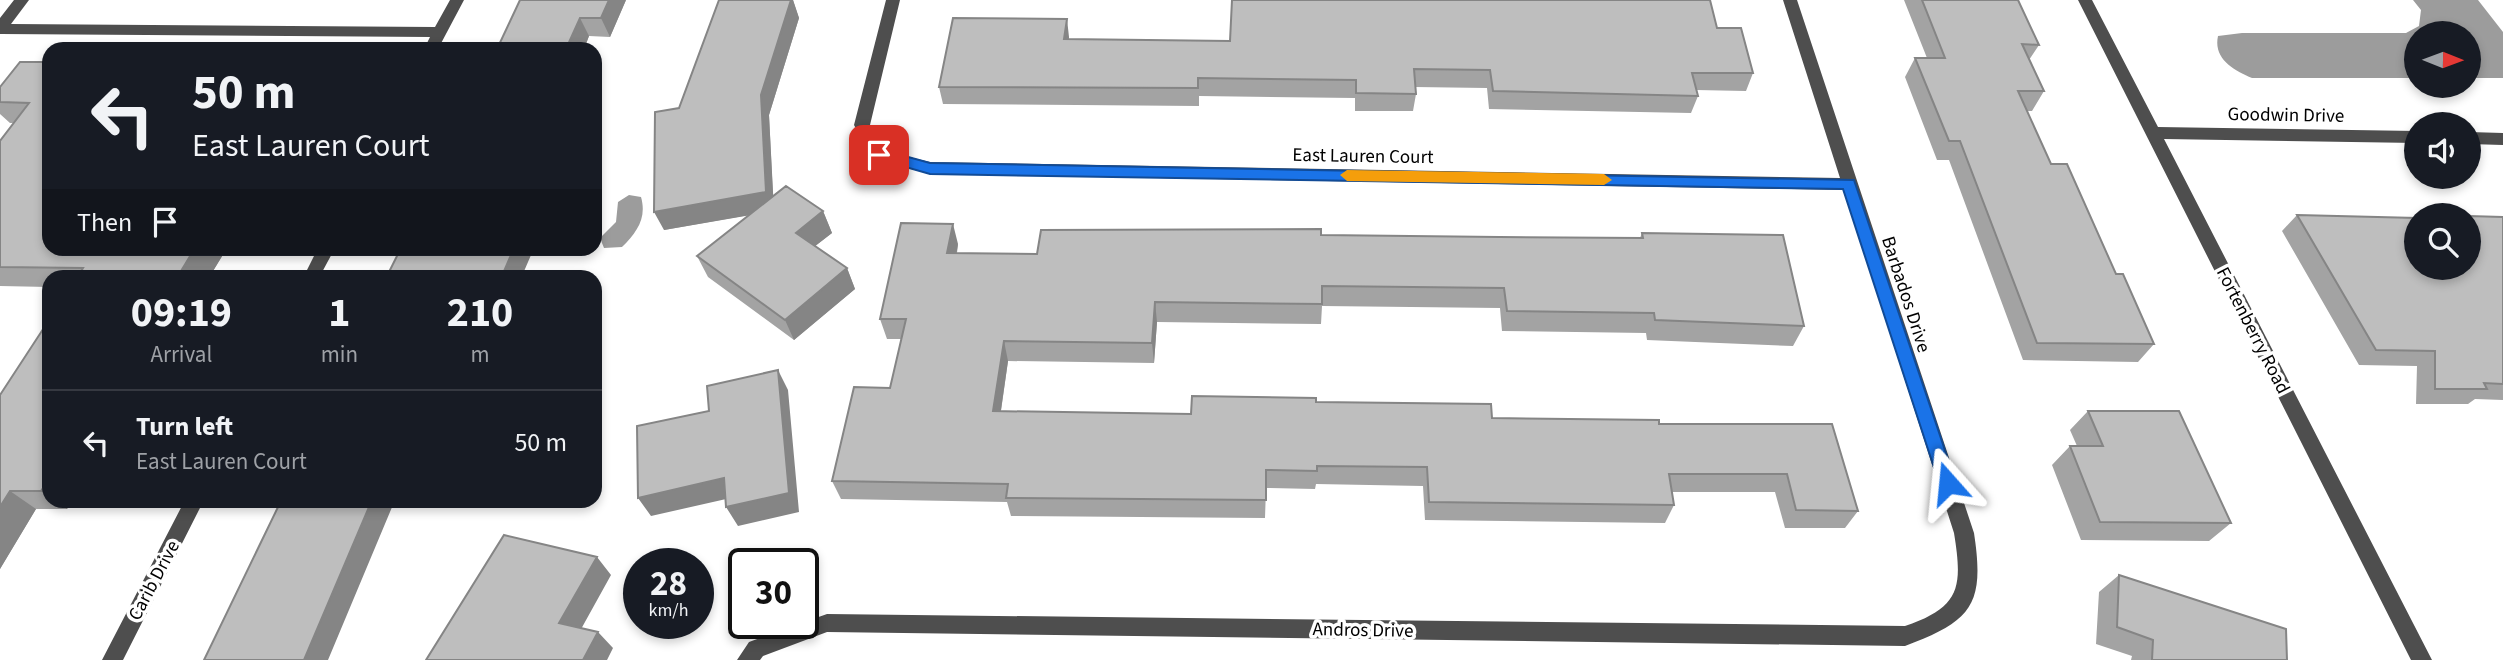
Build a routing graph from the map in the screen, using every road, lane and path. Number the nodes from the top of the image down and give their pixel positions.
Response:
1 (22, 0) edge
2 (457, 0) edge
3 (893, 0) edge
4 (1790, 0) edge
5 (2085, 0) edge
6 (0, 28) edge
7 (440, 32) junction
8 (435, 42) edge
9 (2154, 133) junction
10 (2404, 137) edge
11 (2481, 138) edge
12 (2503, 139) edge
13 (1849, 184) junction
14 (191, 508) edge
15 (1964, 603) joint
16 (752, 655) edge
17 (111, 660) edge
18 (2422, 660) edge

1 - 6 street
2 - 7 street
3 - 13 street, East Lauren Court
4 - 13 street, Barbados Drive
5 - 9 street, Fortenberry Road
6 - 7 street
7 - 8 street
9 - 10 street, Goodwin Drive
9 - 18 street, Fortenberry Road
11 - 12 street
13 - 15 street, Barbados Drive
14 - 17 street, Carib Drive
15 - 16 street, Andros Drive

